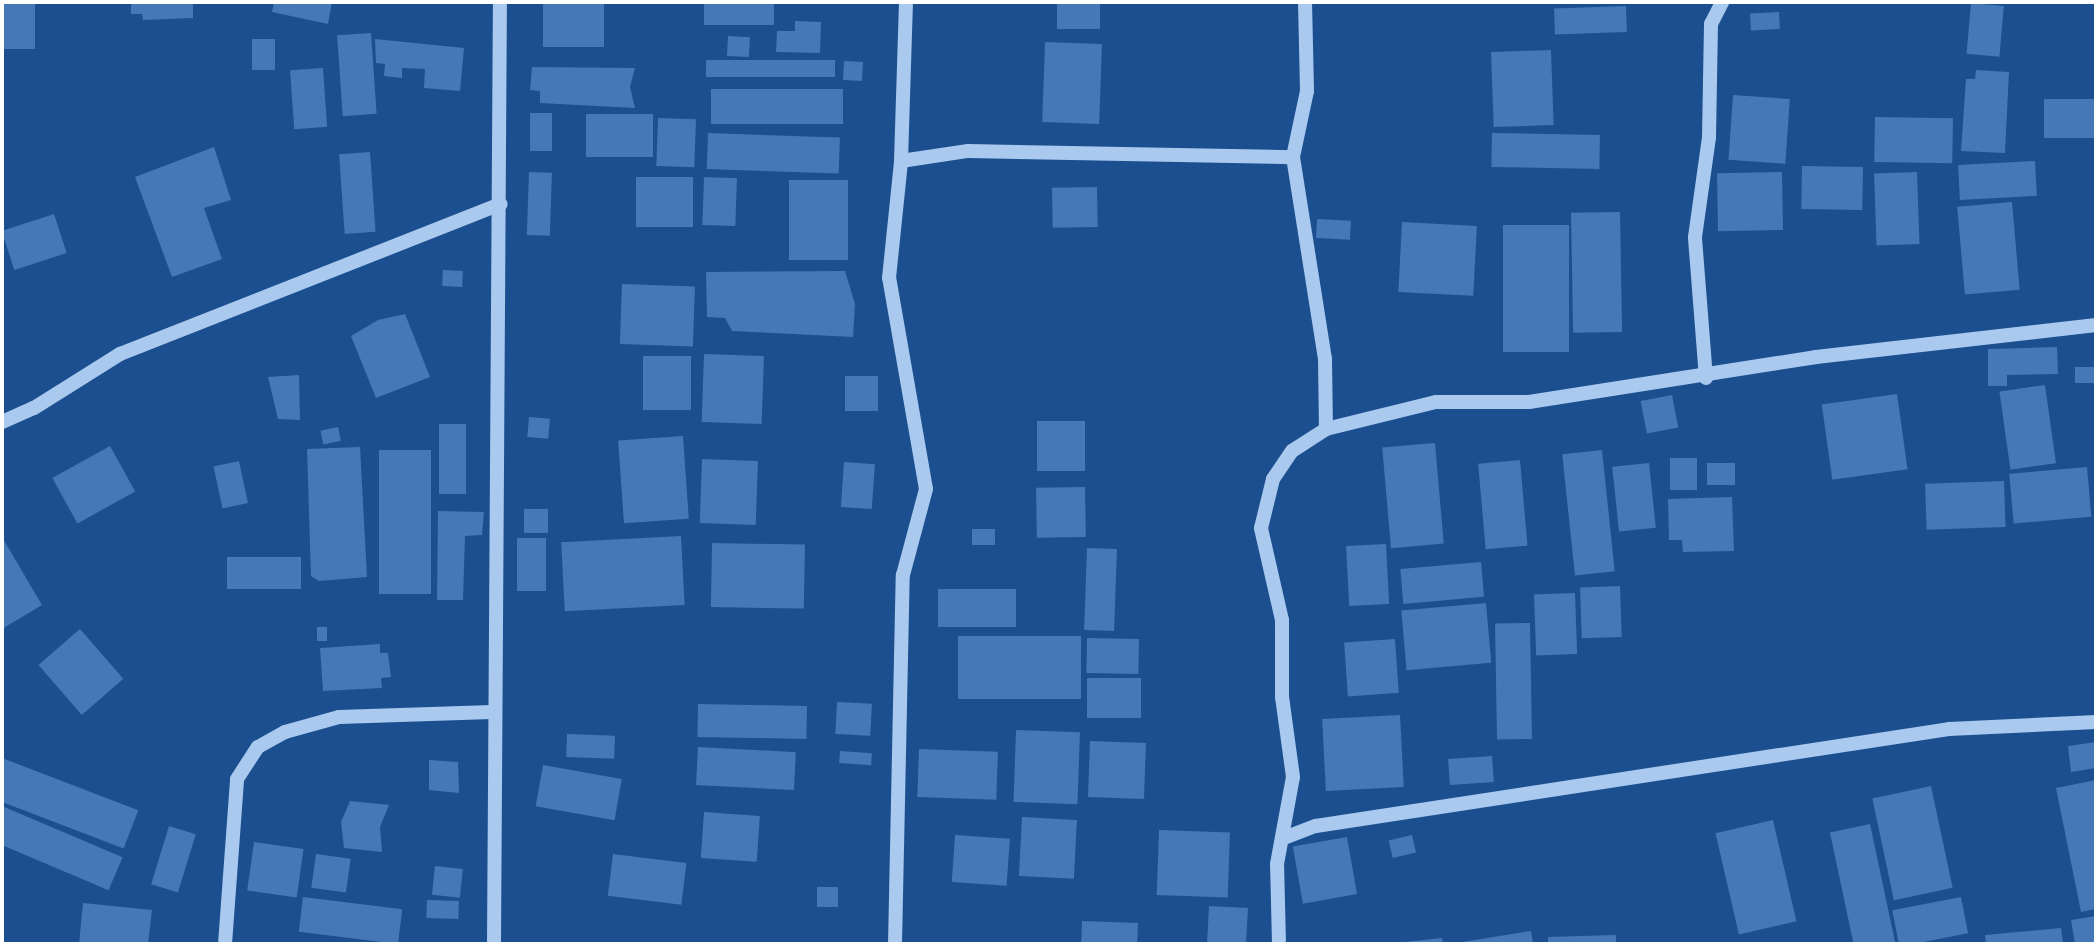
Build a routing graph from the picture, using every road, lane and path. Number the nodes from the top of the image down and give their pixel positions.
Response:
1 (500, 2) edge
2 (906, 2) edge
3 (1305, 2) edge
4 (1722, 2) edge
5 (1293, 157) junction
6 (901, 161) junction
7 (501, 204) junction
8 (2096, 325) edge
9 (1706, 378) junction
10 (2, 422) edge
11 (1326, 429) junction
12 (492, 712) junction
13 (2096, 722) edge
14 (1284, 838) junction
15 (225, 944) edge
16 (494, 944) edge
17 (895, 944) edge
18 (1279, 944) edge

1 - 7 street
2 - 6 street
3 - 5 street
4 - 9 street
5 - 6 street
5 - 11 street
6 - 17 street
7 - 10 street
7 - 12 street
8 - 9 street
9 - 11 street
11 - 14 street
12 - 15 street
12 - 16 street
13 - 14 street
14 - 18 street

